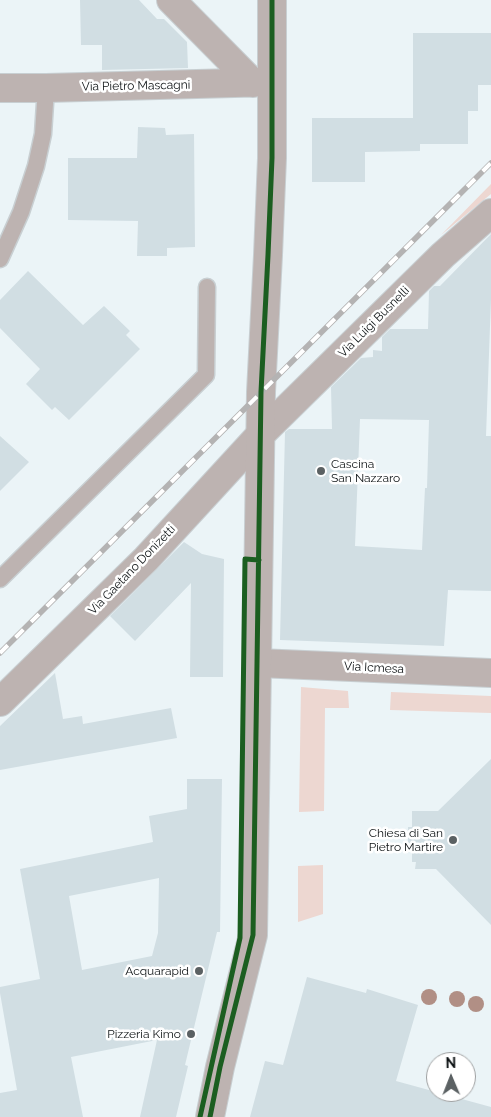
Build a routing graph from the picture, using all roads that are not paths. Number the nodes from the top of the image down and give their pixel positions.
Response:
1 (172, 0) edge
2 (272, 0) edge
3 (262, 83) junction
4 (0, 88) edge
5 (46, 88) junction
6 (491, 213) edge
7 (0, 259) edge
8 (207, 287) dead end
9 (260, 434) junction
10 (0, 579) edge
11 (258, 663) junction
12 (491, 673) edge
13 (0, 702) edge
14 (210, 1117) edge

1 - 3 street
2 - 3 street
3 - 5 street, Via Pietro Mascagni
3 - 9 street
4 - 5 street, Via Pietro Mascagni
5 - 7 lane
6 - 9 street, Via Luigi Busnelli
8 - 10 lane
9 - 11 street
9 - 13 street, Via Gaetano Donizetti
11 - 12 street, Via Icmesa
11 - 14 street

